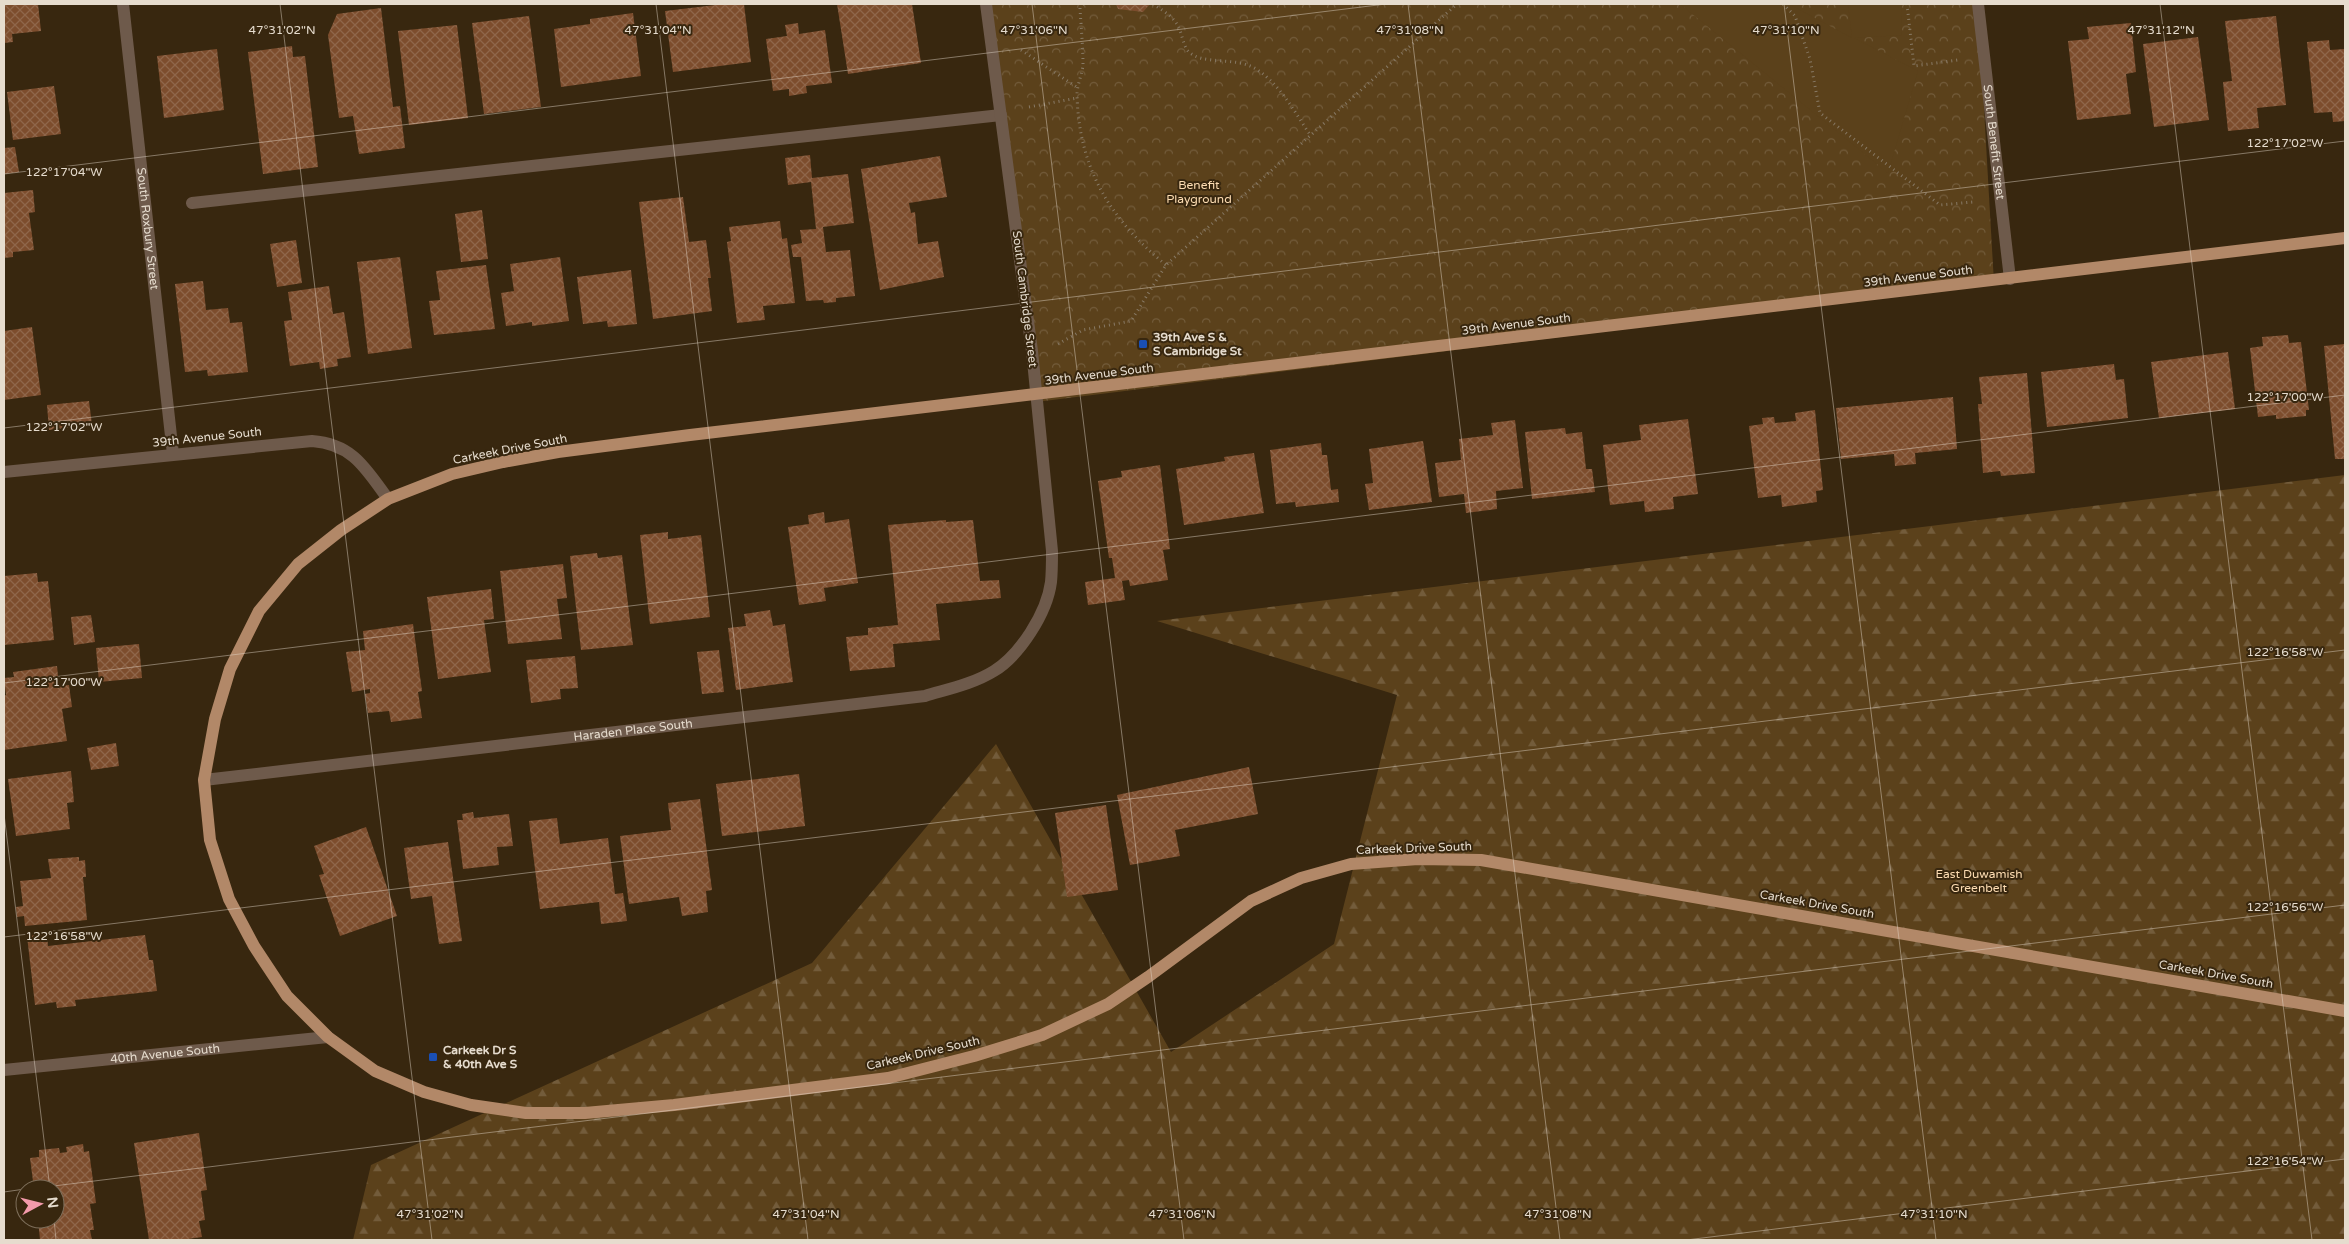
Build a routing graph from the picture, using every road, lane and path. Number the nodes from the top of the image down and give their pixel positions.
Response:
1 (123, 4) edge
2 (986, 4) edge
3 (1083, 4) edge
4 (1153, 4) edge
5 (1457, 4) edge
6 (1783, 4) edge
7 (1907, 4) edge
8 (1978, 4) edge
9 (1021, 50) dead end
10 (1955, 60) dead end
11 (1078, 88) junction
12 (1077, 98) junction
13 (1029, 106) dead end
14 (1001, 116) junction
15 (1311, 136) junction
16 (2001, 199) junction
17 (192, 203) dead end
18 (2345, 238) edge
19 (1166, 265) junction
20 (2010, 279) junction
21 (1032, 351) junction
22 (1037, 395) junction
23 (690, 435) joint
24 (173, 454) junction
25 (4, 472) edge
26 (388, 499) junction
27 (1037, 622) joint
28 (204, 780) junction
29 (2345, 1011) edge
30 (328, 1037) junction
31 (4, 1070) edge

1 - 24 street, South Roxbury Street
2 - 14 street, South Cambridge Street
3 - 11 path
4 - 15 path
5 - 15 path
6 - 16 path
7 - 10 path
8 - 16 street, South Benefit Street
9 - 11 path
11 - 12 path
12 - 13 path
12 - 19 path
14 - 17 street
14 - 21 street, South Cambridge Street
15 - 19 path
16 - 20 street, South Benefit Street
18 - 20 main road, 39th Avenue South
19 - 21 path
20 - 22 main road, 39th Avenue South
21 - 22 street, South Cambridge Street
22 - 23 main road, 39th Avenue South
22 - 27 street, South Cambridge Street
23 - 26 main road, Carkeek Drive South
24 - 25 street, 39th Avenue South
24 - 26 street, 39th Avenue South
26 - 28 main road, Carkeek Drive South
27 - 28 street, Haraden Place South
28 - 30 main road, Carkeek Drive South
29 - 30 main road, Carkeek Drive South
30 - 31 street, 40th Avenue South

